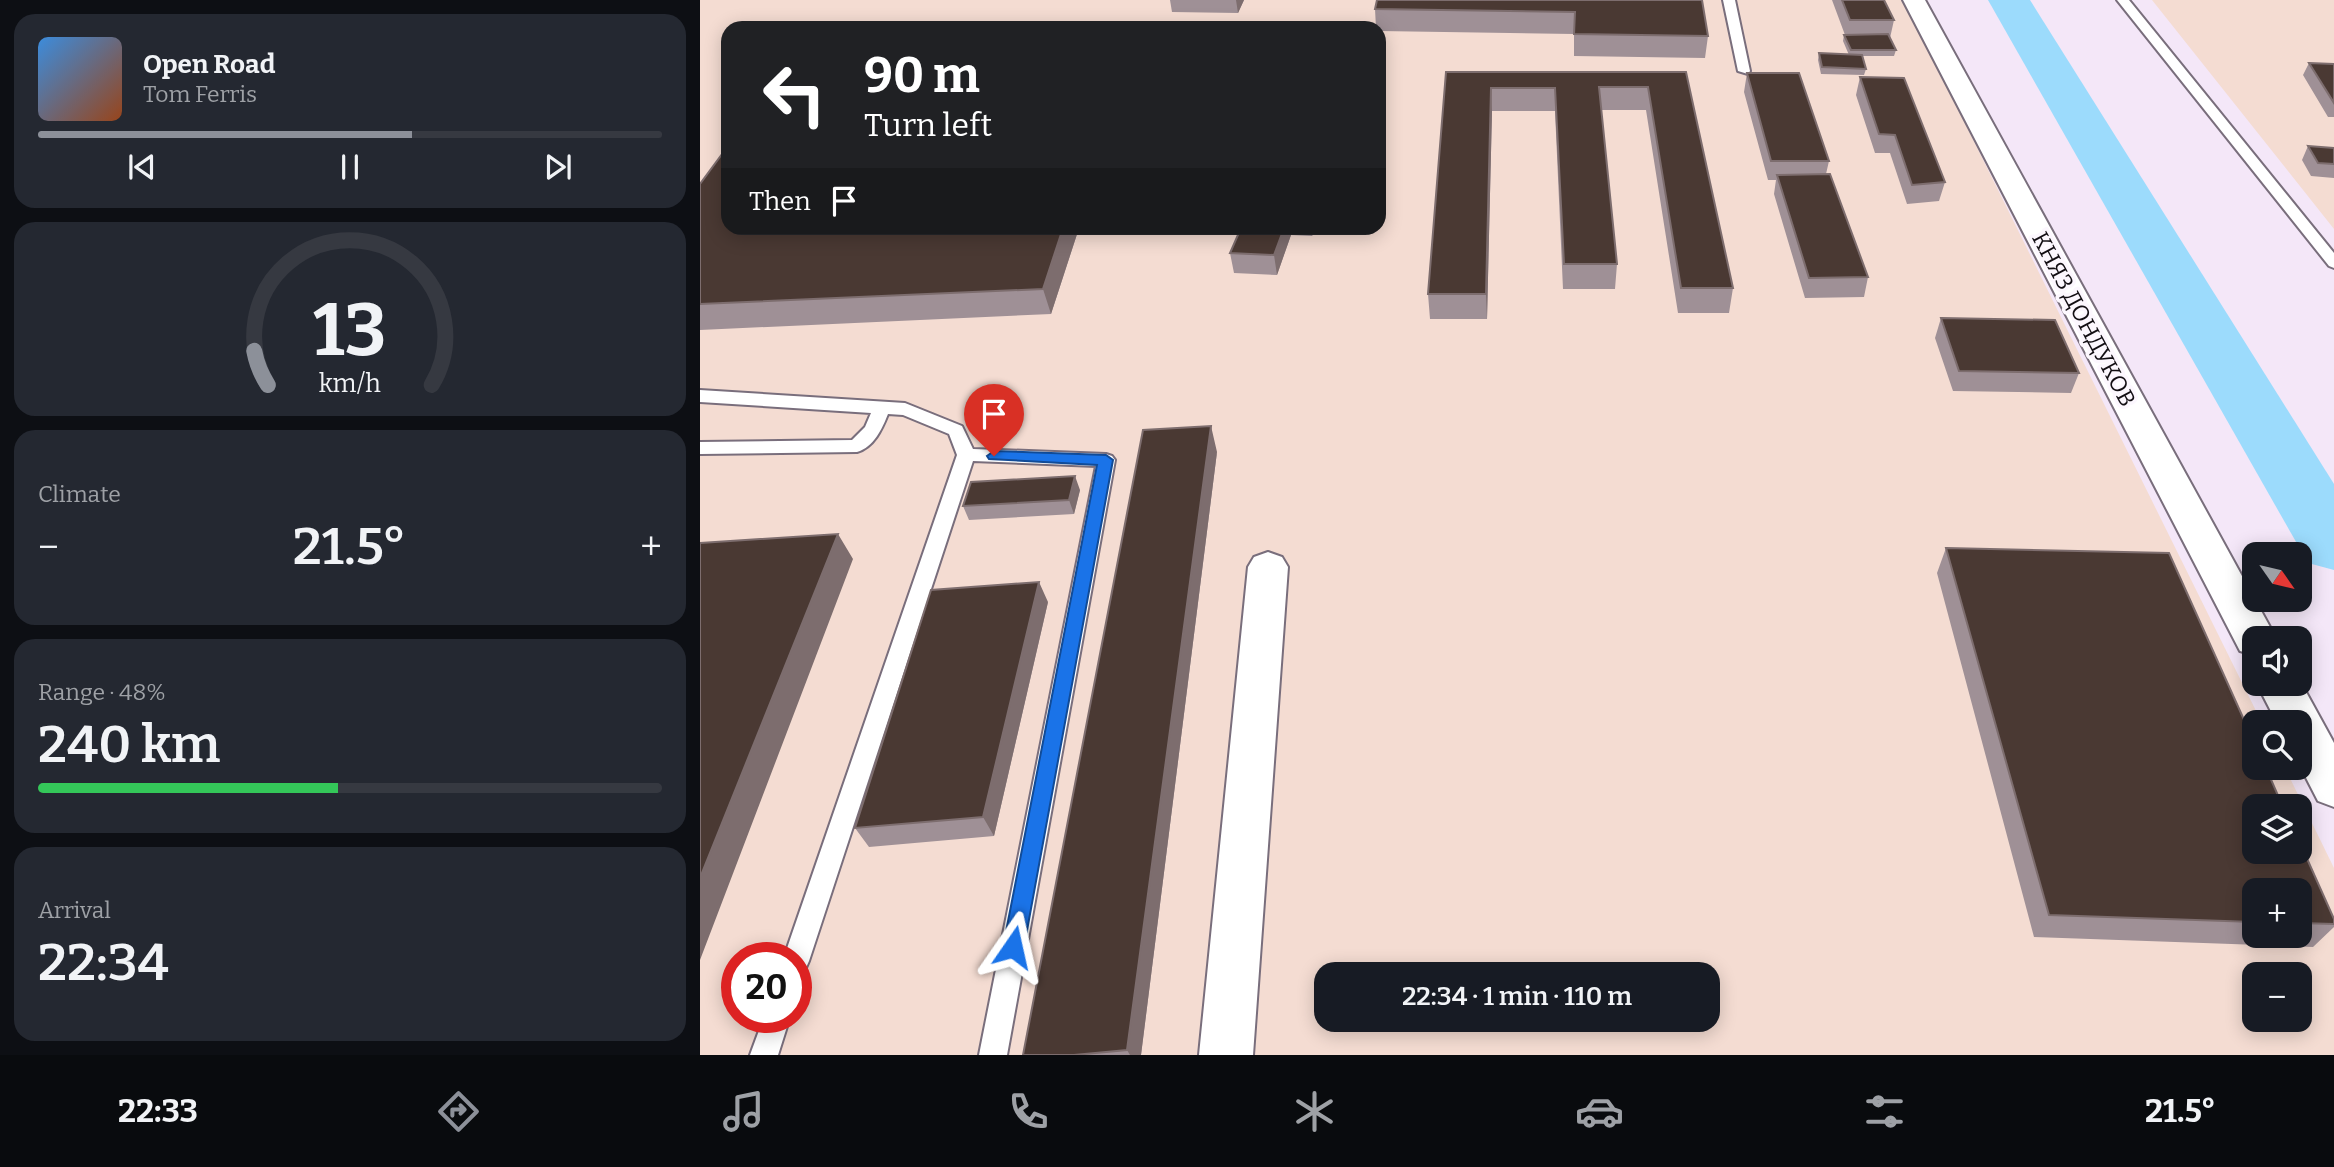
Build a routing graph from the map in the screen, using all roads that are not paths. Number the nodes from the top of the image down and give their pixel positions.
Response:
1 (1729, 0) edge
2 (1914, 0) edge
3 (2123, 0) edge
4 (1744, 71) dead end
5 (2334, 263) edge
6 (700, 396) edge
7 (882, 408) junction
8 (700, 448) edge
9 (967, 455) junction
10 (1268, 567) dead end
11 (2248, 626) edge
12 (2285, 696) edge
13 (2334, 787) edge
14 (802, 942) edge
15 (772, 1033) edge
16 (764, 1055) edge
17 (993, 1055) edge
18 (1226, 1055) edge

1 - 4 lane
2 - 11 street, КНЯЗ ДОНДУКОВ
3 - 5 lane
6 - 7 lane
7 - 8 lane
7 - 9 lane
9 - 14 lane
9 - 17 lane
10 - 18 street
12 - 13 street
15 - 16 lane

